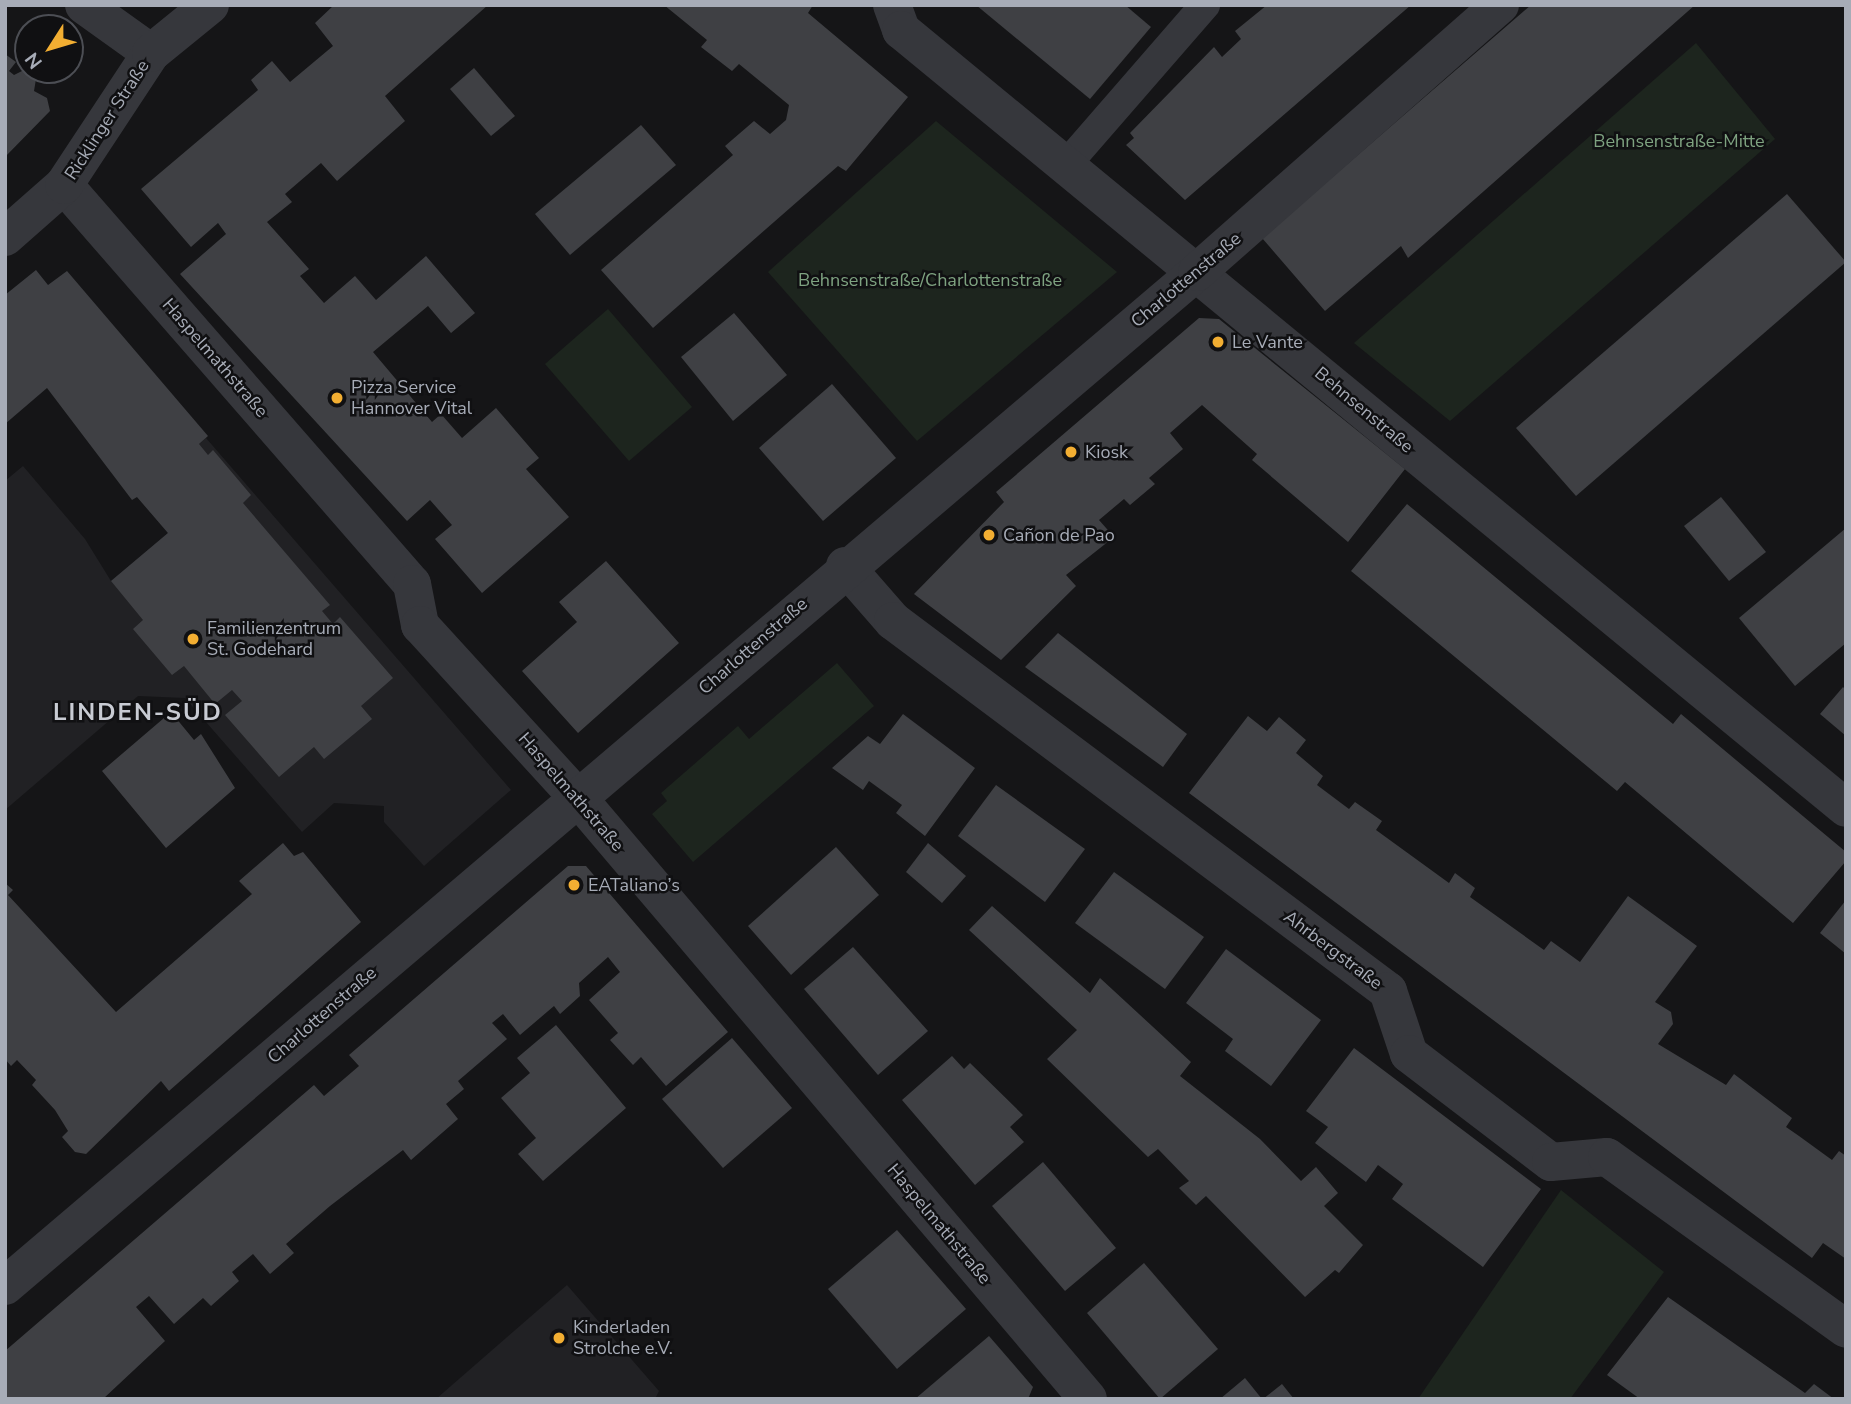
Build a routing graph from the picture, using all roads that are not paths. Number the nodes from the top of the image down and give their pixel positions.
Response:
1 (84, 5) edge
2 (210, 5) edge
3 (892, 5) edge
4 (1205, 5) edge
5 (1500, 5) edge
6 (151, 53) junction
7 (1066, 165) junction
8 (64, 185) junction
9 (5, 237) edge
10 (1197, 272) junction
11 (845, 566) junction
12 (578, 798) junction
13 (1846, 808) edge
14 (5, 1286) edge
15 (1846, 1329) edge
16 (1087, 1399) edge

1 - 6 street
2 - 6 street, Ricklinger Straße
3 - 7 street, Behnsenstraße
4 - 7 lane
5 - 10 street, Charlottenstraße
6 - 8 street, Ricklinger Straße
7 - 10 street, Behnsenstraße
8 - 9 street, Ricklinger Straße
8 - 12 street, Haspelmathstraße
10 - 11 street, Charlottenstraße
10 - 13 street, Behnsenstraße
11 - 12 street, Charlottenstraße
11 - 15 street, Ahrbergstraße
12 - 14 street, Charlottenstraße
12 - 16 street, Haspelmathstraße

